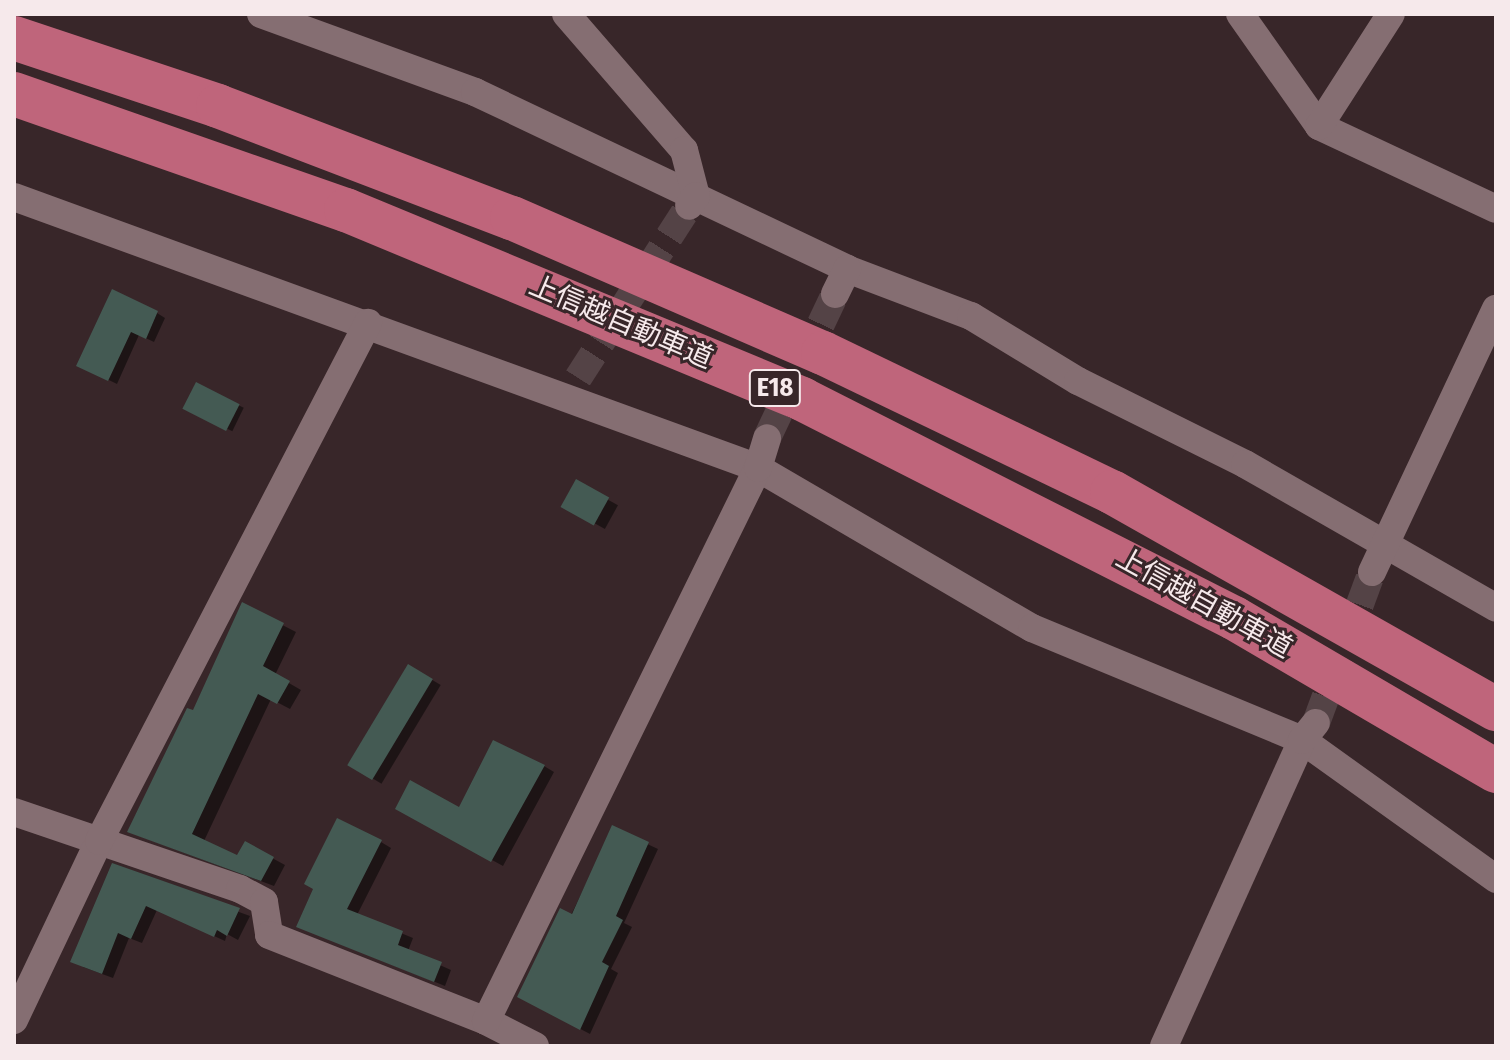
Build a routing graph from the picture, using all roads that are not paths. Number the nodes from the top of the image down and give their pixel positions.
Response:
1 (261, 14) edge
2 (566, 14) edge
3 (1240, 14) edge
4 (1391, 14) edge
5 (14, 38) edge
6 (14, 94) edge
7 (1319, 126) junction
8 (14, 197) edge
9 (692, 202) junction
10 (1496, 209) edge
11 (847, 269) junction
12 (835, 294) tunnel mouth
13 (1496, 309) edge
14 (368, 323) junction
15 (767, 438) tunnel mouth
16 (758, 468) junction
17 (1386, 542) junction
18 (1372, 572) tunnel mouth
19 (1496, 608) edge
20 (1496, 709) edge
21 (1309, 732) junction
22 (1496, 771) edge
23 (14, 812) edge
24 (99, 841) junction
25 (1496, 879) edge
26 (14, 1020) edge
27 (486, 1021) junction
28 (535, 1046) edge
29 (1164, 1046) edge

1 - 9 street
2 - 9 street
3 - 7 street
4 - 7 street
5 - 20 highway, 上信越自動車道 / E18
6 - 22 highway, 上信越自動車道 / E18
7 - 10 street
8 - 14 street
9 - 11 street
11 - 12 street
11 - 17 street
13 - 17 street
14 - 16 street
14 - 24 street
15 - 16 street
16 - 21 street
16 - 27 street
17 - 18 street
17 - 19 street
21 - 25 street
21 - 29 street
23 - 24 street
24 - 26 street
24 - 27 street
27 - 28 street

